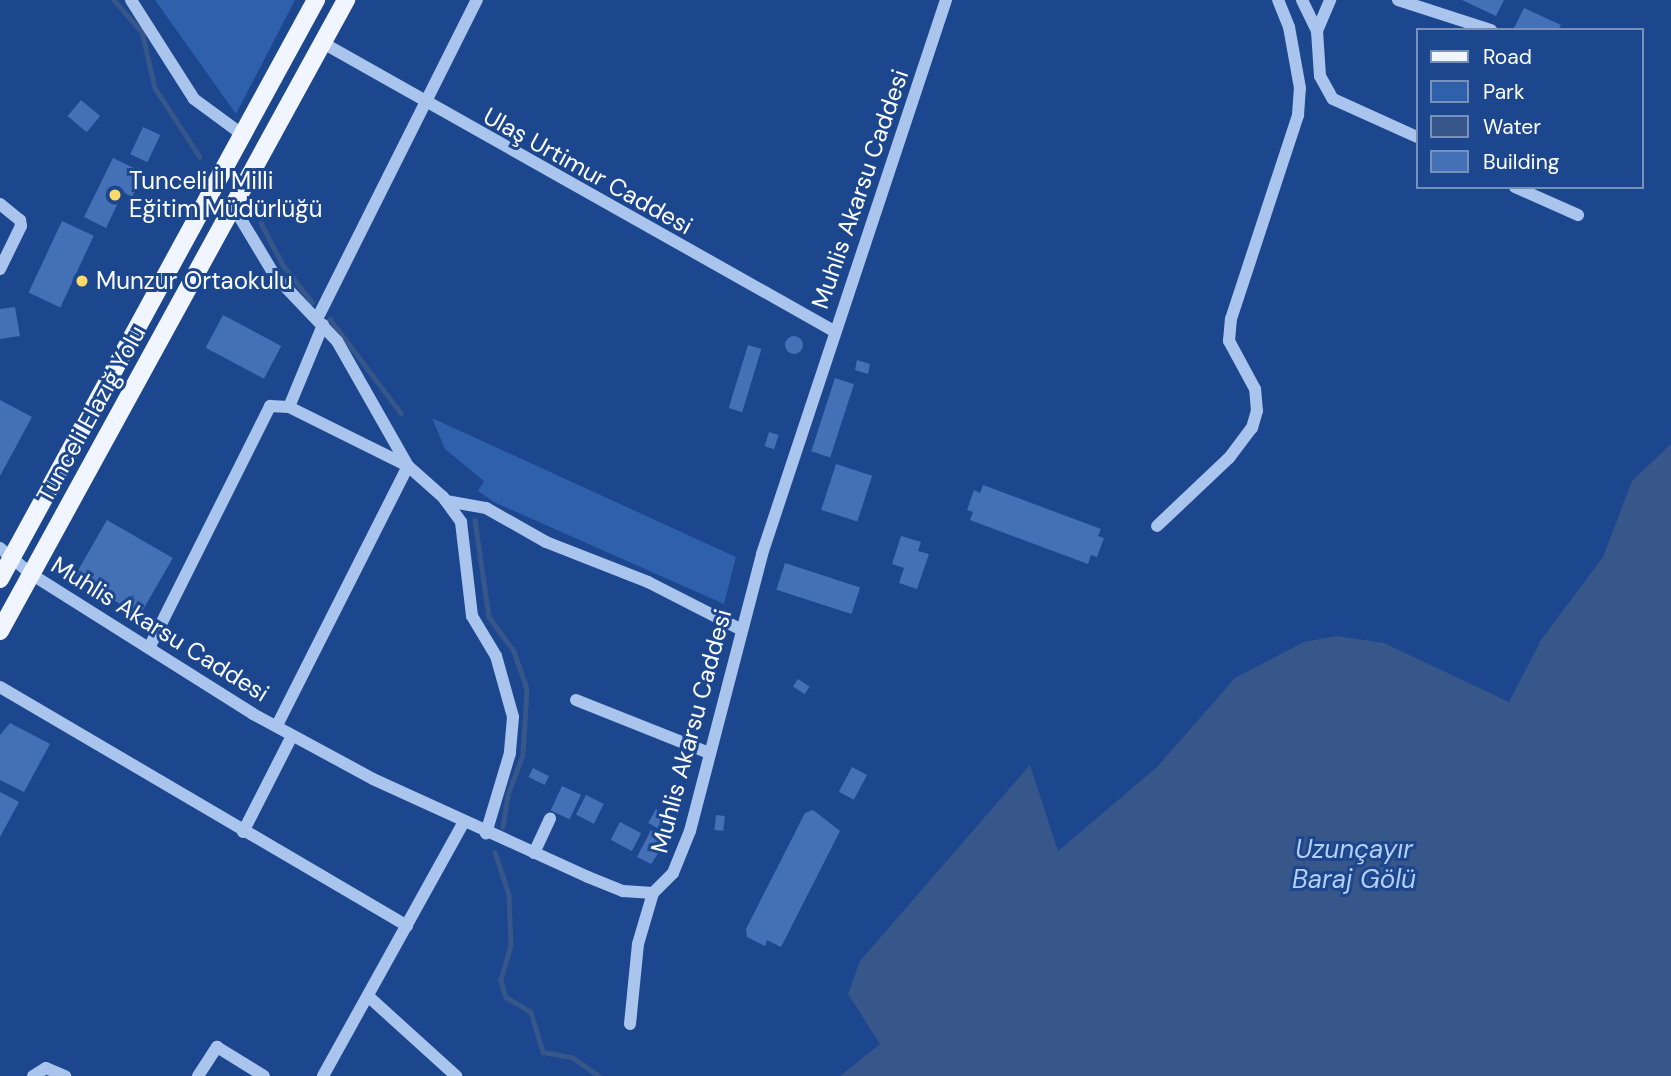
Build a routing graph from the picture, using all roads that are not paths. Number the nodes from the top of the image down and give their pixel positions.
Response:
1 (131, 0) edge
2 (316, 0) edge
3 (346, 0) edge
4 (477, 0) edge
5 (946, 0) edge
6 (1278, 0) edge
7 (1302, 0) edge
8 (1330, 0) edge
9 (1398, 0) edge
10 (1485, 28) edge
11 (1317, 31) junction
12 (323, 43) junction
13 (424, 102) junction
14 (243, 135) junction
15 (1416, 137) edge
16 (1520, 189) edge
17 (0, 204) edge
18 (233, 206) junction
19 (1578, 215) dead end
20 (0, 269) edge
21 (320, 323) junction
22 (834, 331) junction
23 (289, 407) junction
24 (408, 466) junction
25 (446, 501) junction
26 (1157, 526) dead end
27 (7, 552) edge
28 (31, 574) junction
29 (0, 579) edge
30 (740, 629) junction
31 (0, 631) edge
32 (149, 648) junction
33 (0, 687) edge
34 (576, 700) dead end
35 (277, 725) junction
36 (292, 736) junction
37 (709, 753) junction
38 (550, 819) dead end
39 (463, 823) junction
40 (243, 832) junction
41 (486, 833) junction
42 (534, 853) junction
43 (653, 893) junction
44 (407, 926) junction
45 (369, 997) junction
46 (630, 1024) dead end
47 (33, 1076) edge
48 (65, 1076) edge
49 (198, 1076) edge
50 (264, 1076) edge
51 (323, 1076) edge
52 (456, 1076) edge

1 - 14 street
2 - 14 main road, Tunceli Elazığ Yolu
3 - 12 main road, Tunceli Elazığ Yolu
4 - 13 street
5 - 22 street, Muhlis Akarsu Caddesi
6 - 26 street
7 - 11 street
8 - 11 street
9 - 10 street
11 - 15 street
12 - 13 street, Ulaş Urtimur Caddesi
12 - 18 main road, Tunceli Elazığ Yolu
13 - 21 street
13 - 22 street, Ulaş Urtimur Caddesi
14 - 27 main road, Tunceli Elazığ Yolu
16 - 19 street
17 - 20 street
18 - 21 street
18 - 28 main road, Tunceli Elazığ Yolu
21 - 23 street
21 - 24 street
22 - 30 street, Muhlis Akarsu Caddesi
23 - 24 street
23 - 32 street
24 - 25 street
24 - 35 street
25 - 30 street
25 - 41 street
27 - 28 street, Muhlis Akarsu Caddesi
27 - 29 main road, Tunceli Elazığ Yolu
28 - 31 main road, Tunceli Elazığ Yolu
28 - 32 street, Muhlis Akarsu Caddesi
30 - 37 street, Muhlis Akarsu Caddesi
32 - 35 street, Muhlis Akarsu Caddesi
33 - 40 street
34 - 37 street
35 - 36 street, Muhlis Akarsu Caddesi
36 - 39 street, Muhlis Akarsu Caddesi
36 - 40 street
37 - 43 street, Muhlis Akarsu Caddesi
38 - 42 street
39 - 41 street, Muhlis Akarsu Caddesi
39 - 44 street
40 - 44 street
41 - 42 street, Muhlis Akarsu Caddesi
42 - 43 street, Muhlis Akarsu Caddesi
43 - 46 street
44 - 45 street
45 - 51 street
45 - 52 street
47 - 48 street
49 - 50 street

